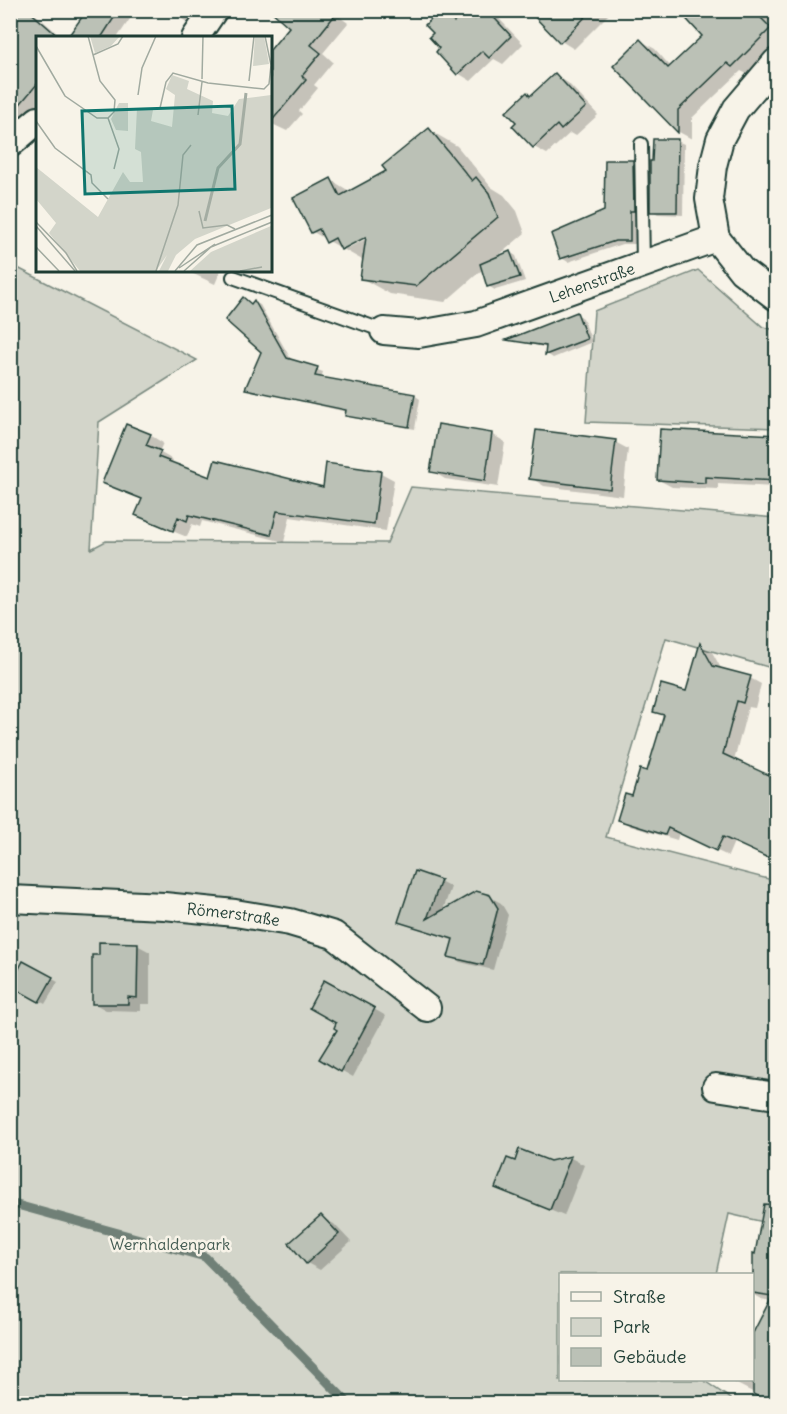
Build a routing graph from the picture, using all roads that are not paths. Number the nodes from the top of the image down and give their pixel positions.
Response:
1 (214, 10) edge
2 (196, 36) edge
3 (777, 62) edge
4 (36, 122) edge
5 (10, 144) edge
6 (641, 144) dead end
7 (717, 238) junction
8 (643, 264) junction
9 (233, 277) dead end
10 (777, 297) edge
11 (384, 331) joint
12 (10, 899) edge
13 (427, 1008) dead end
14 (716, 1087) dead end
15 (777, 1096) edge

1 - 2 street
3 - 7 street
4 - 5 street
6 - 8 lane
7 - 8 street, Lehenstraße
7 - 10 street
8 - 11 street, Lehenstraße
9 - 11 lane
12 - 13 street, Römerstraße
14 - 15 street

